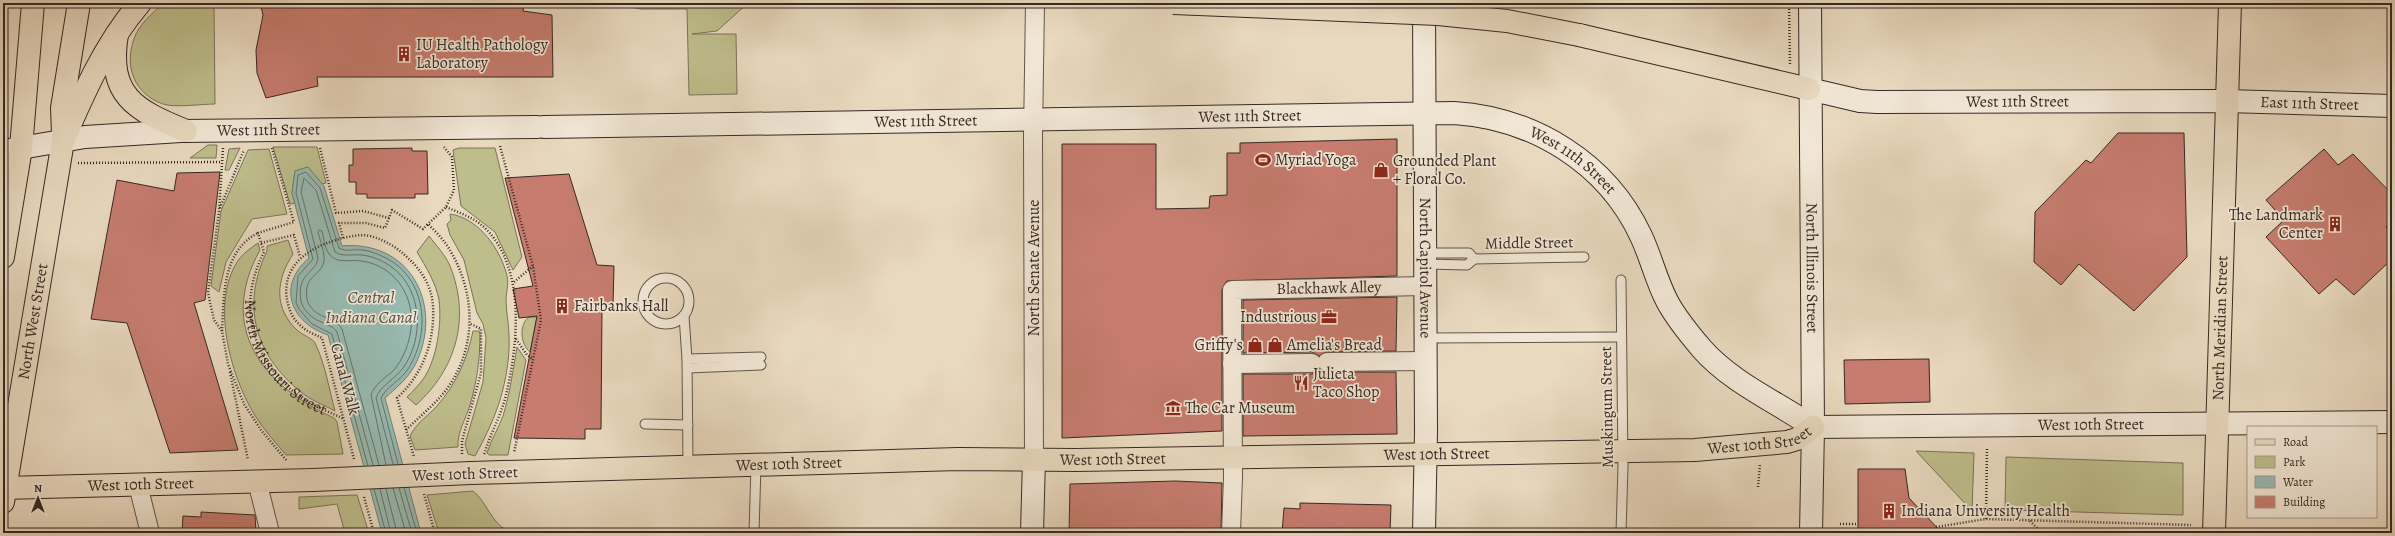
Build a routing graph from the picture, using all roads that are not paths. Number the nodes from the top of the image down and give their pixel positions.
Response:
1 (33, 3) edge
2 (79, 3) edge
3 (140, 3) edge
4 (1036, 3) edge
5 (1173, 3) edge
6 (1424, 3) edge
7 (1810, 3) edge
8 (2230, 3) edge
9 (118, 31) junction
10 (1810, 89) junction
11 (2226, 101) junction
12 (2392, 106) edge
13 (1424, 114) junction
14 (1034, 119) junction
15 (186, 131) junction
16 (63, 141) junction
17 (12, 150) edge
18 (3, 257) edge
19 (1584, 257) dead end
20 (1425, 259) junction
21 (1621, 280) dead end
22 (1425, 286) junction
23 (684, 316) junction
24 (1621, 336) junction
25 (1426, 338) junction
26 (761, 361) dead end
27 (1426, 361) junction
28 (687, 364) junction
29 (1232, 364) junction
30 (2392, 422) edge
31 (645, 424) dead end
32 (2217, 424) junction
33 (688, 425) junction
34 (1813, 427) junction
35 (1622, 451) junction
36 (1426, 454) junction
37 (1233, 457) junction
38 (1034, 459) junction
39 (756, 464) junction
40 (688, 466) junction
41 (257, 481) junction
42 (138, 485) junction
43 (4, 493) edge
44 (150, 533) edge
45 (270, 533) edge
46 (754, 533) edge
47 (1032, 533) edge
48 (1231, 533) edge
49 (1424, 533) edge
50 (1621, 533) edge
51 (1811, 533) edge
52 (2214, 533) edge

1 - 17 main road
2 - 16 main road
3 - 9 main road
4 - 14 street, North Senate Avenue
5 - 10 main road, bridge
6 - 13 main road, North Capitol Avenue
7 - 10 main road, North Illinois Street
8 - 11 main road, North Meridian Street
9 - 15 main road
9 - 16 main road
10 - 11 main road, West 11th Street
10 - 34 main road, North Illinois Street
11 - 12 main road, East 11th Street
11 - 32 main road, North Meridian Street
13 - 14 main road, West 11th Street
13 - 20 main road, North Capitol Avenue
13 - 34 main road, West 11th Street
14 - 15 main road, West 11th Street
14 - 38 street, North Senate Avenue
15 - 16 main road, West 11th Street
16 - 17 main road, West 11th Street
16 - 43 main road, North West Street
17 - 18 main road
19 - 20 lane, Middle Street
20 - 22 main road, North Capitol Avenue
21 - 24 lane, Muskingum Street
22 - 25 main road, North Capitol Avenue
22 - 29 street, Blackhawk Alley
23 - 23 lane
23 - 28 lane
24 - 25 lane
24 - 35 lane, Muskingum Street
25 - 27 main road, North Capitol Avenue
26 - 28 lane
27 - 29 street
27 - 36 main road, North Capitol Avenue
28 - 33 lane
29 - 37 street
30 - 32 main road, West 10th Street
31 - 33 lane
32 - 34 main road, West 10th Street
32 - 52 main road, North Meridian Street
33 - 40 lane
34 - 35 main road, West 10th Street
34 - 51 main road, North Illinois Street
35 - 36 main road, West 10th Street
35 - 50 lane, Muskingum Street
36 - 37 main road, West 10th Street
36 - 49 main road, North Capitol Avenue
37 - 38 main road, West 10th Street
37 - 48 street
38 - 39 main road, West 10th Street
38 - 47 main road, North Senate Avenue
39 - 40 main road, West 10th Street
39 - 46 lane
40 - 41 main road, West 10th Street, bridge
41 - 42 main road, West 10th Street
41 - 45 street
42 - 43 main road, West 10th Street
42 - 44 street

